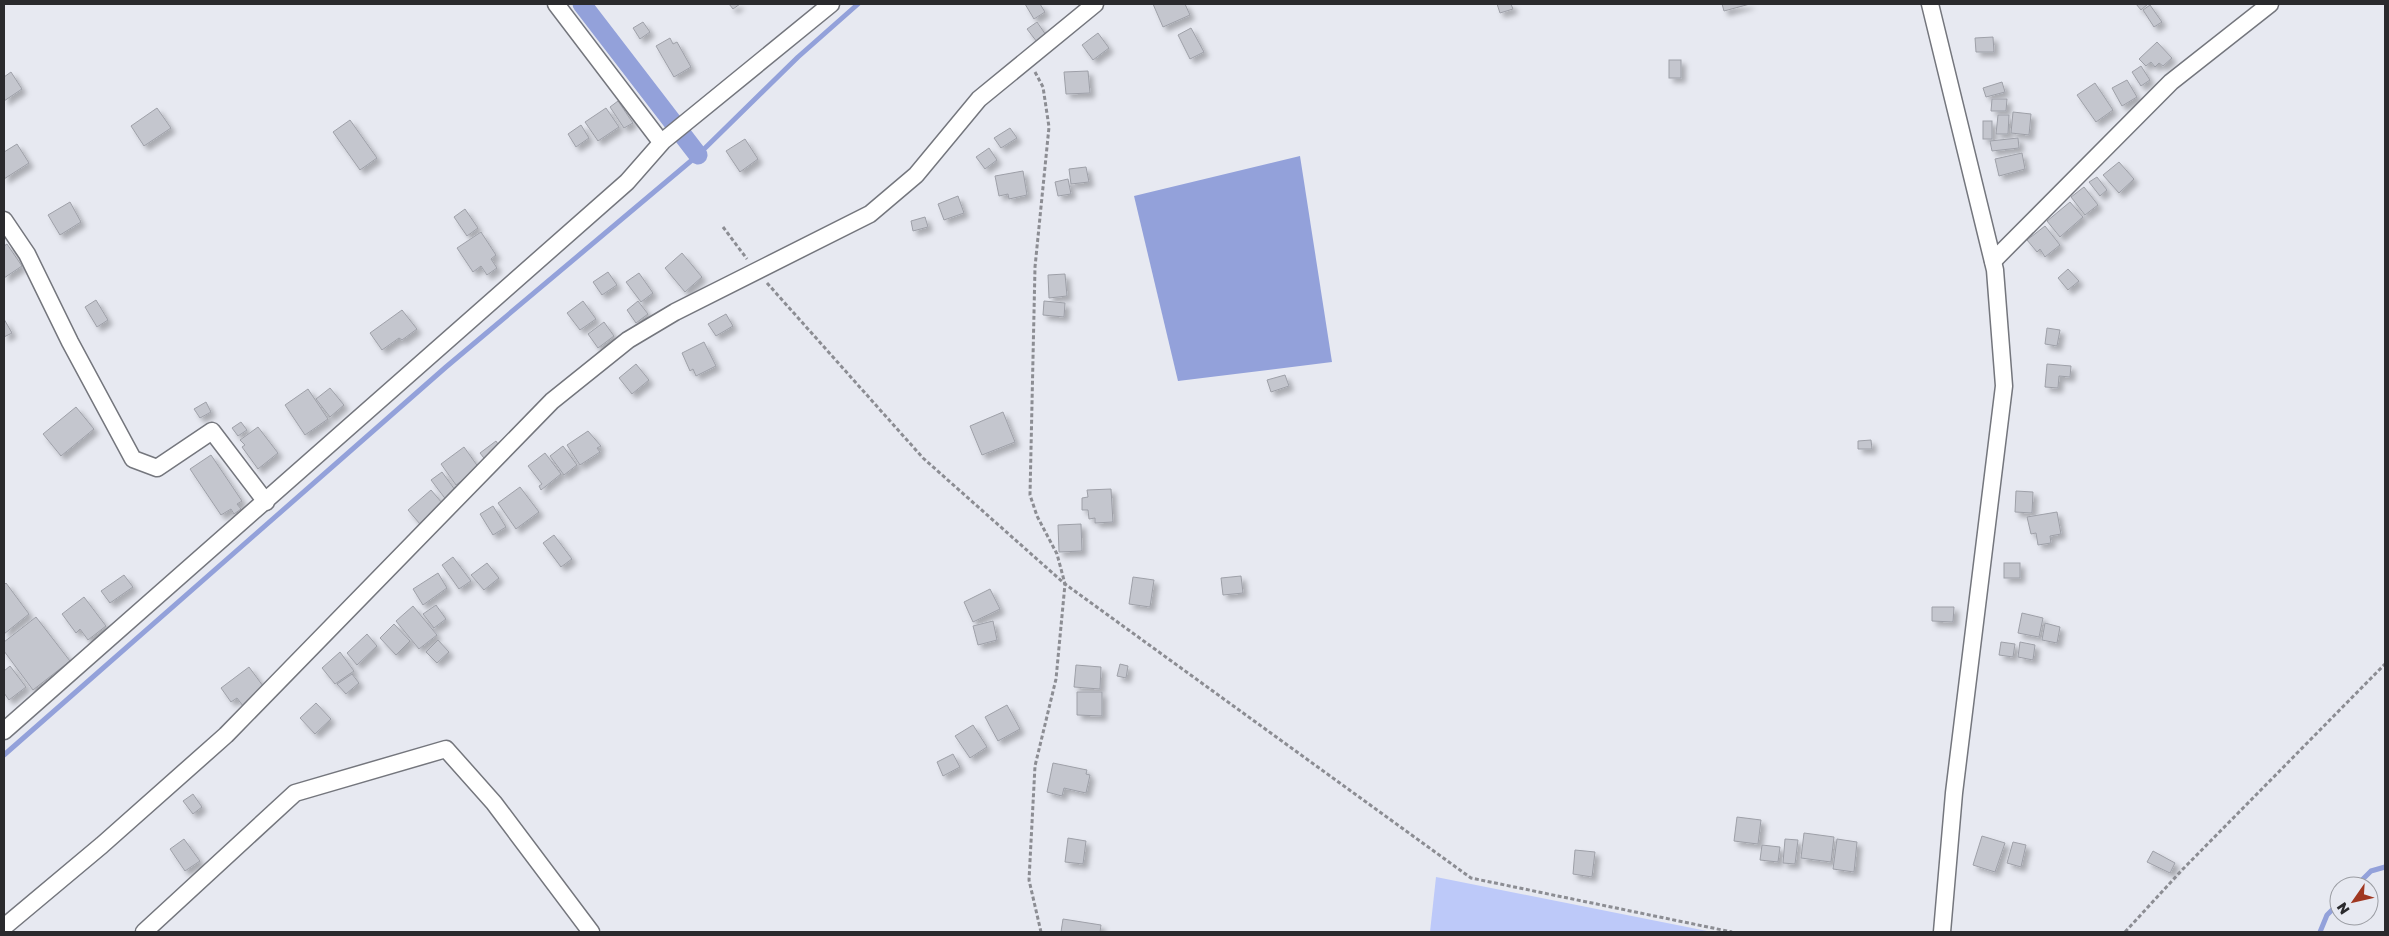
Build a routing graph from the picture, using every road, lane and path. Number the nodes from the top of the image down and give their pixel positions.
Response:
1 (556, 4) edge
2 (831, 4) edge
3 (1095, 4) edge
4 (1930, 4) edge
5 (2270, 4) edge
6 (1028, 58) junction
7 (662, 142) junction
8 (4, 220) edge
9 (723, 227) dead end
10 (1993, 261) junction
11 (757, 272) junction
12 (266, 502) junction
13 (1065, 584) junction
14 (2385, 664) edge
15 (4, 731) edge
16 (4, 927) edge
17 (144, 932) edge
18 (590, 932) edge
19 (1041, 932) edge
20 (1732, 932) edge
21 (1942, 932) edge
22 (2124, 932) edge

1 - 7 street
2 - 7 street
3 - 6 street
4 - 10 street
5 - 10 street
6 - 11 street
6 - 13 path
7 - 12 street
8 - 12 street
9 - 11 path
10 - 21 street
11 - 13 path
11 - 16 street
12 - 15 street
13 - 19 path
13 - 20 path
14 - 22 path
17 - 18 street

